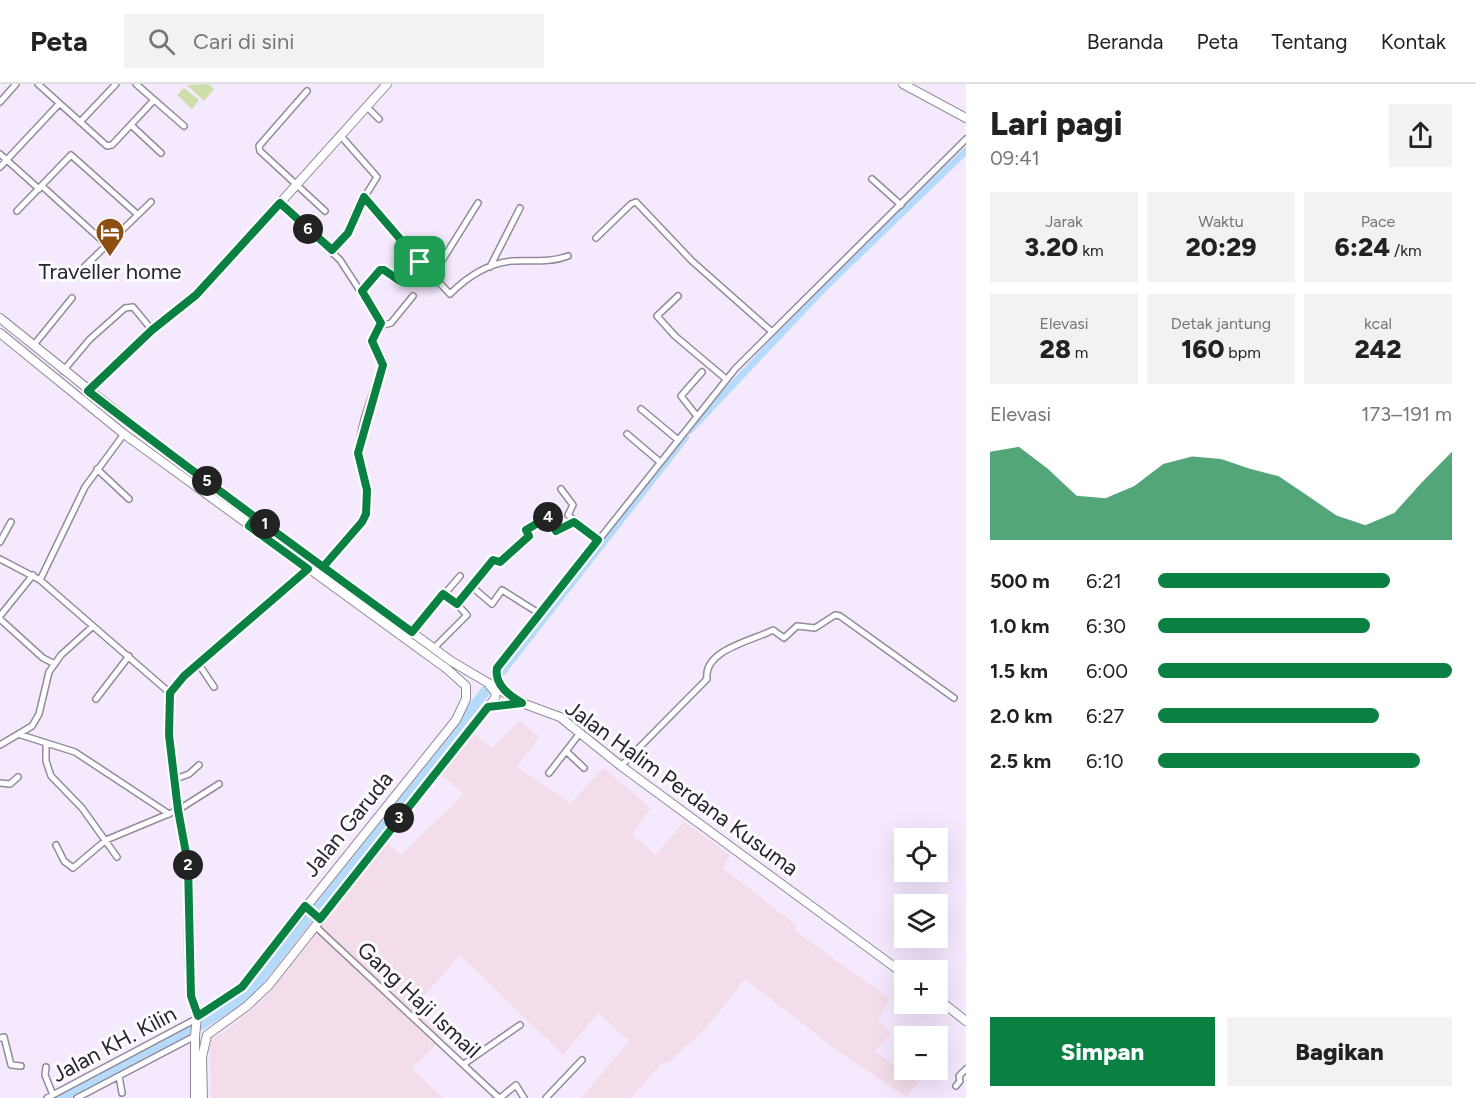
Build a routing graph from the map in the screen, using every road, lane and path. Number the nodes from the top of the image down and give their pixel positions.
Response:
1 (16, 84) edge
2 (116, 84) edge
3 (136, 84) edge
4 (387, 84) edge
5 (903, 84) edge
6 (43, 85) edge
7 (307, 91) dead end
8 (154, 100) junction
9 (0, 102) edge
10 (59, 104) junction
11 (366, 106) junction
12 (966, 118) edge
13 (379, 119) dead end
14 (80, 122) junction
15 (131, 126) junction
16 (184, 126) dead end
17 (340, 135) junction
18 (966, 139) edge
19 (161, 153) dead end
20 (0, 154) edge
21 (6, 160) junction
22 (0, 167) edge
23 (872, 179) dead end
24 (296, 185) junction
25 (40, 188) junction
26 (364, 197) junction
27 (151, 202) dead end
28 (280, 203) junction
29 (478, 203) dead end
30 (901, 205) junction
31 (520, 208) dead end
32 (17, 211) dead end
33 (325, 211) dead end
34 (138, 214) junction
35 (596, 238) dead end
36 (107, 245) junction
37 (332, 250) junction
38 (568, 256) dead end
39 (420, 262) junction
40 (490, 267) junction
41 (79, 272) dead end
42 (362, 291) junction
43 (413, 296) dead end
44 (678, 296) dead end
45 (72, 298) dead end
46 (0, 318) edge
47 (380, 326) junction
48 (152, 330) junction
49 (771, 331) junction
50 (0, 333) edge
51 (33, 346) junction
52 (63, 371) junction
53 (702, 372) dead end
54 (726, 379) junction
55 (88, 391) junction
56 (641, 409) dead end
57 (696, 415) junction
58 (124, 434) junction
59 (627, 434) dead end
60 (677, 439) junction
61 (660, 462) junction
62 (97, 469) junction
63 (215, 487) junction
64 (561, 489) dead end
65 (208, 496) junction
66 (129, 499) dead end
67 (255, 517) junction
68 (11, 522) dead end
69 (574, 522) junction
70 (249, 526) junction
71 (598, 540) junction
72 (0, 542) edge
73 (0, 559) edge
74 (323, 567) junction
75 (308, 569) junction
76 (33, 575) junction
77 (460, 576) dead end
78 (40, 580) junction
79 (471, 586) junction
80 (443, 594) junction
81 (457, 604) junction
82 (540, 614) junction
83 (0, 617) edge
84 (92, 627) junction
85 (412, 632) junction
86 (434, 648) junction
87 (129, 656) junction
88 (198, 663) junction
89 (55, 664) junction
90 (491, 684) junction
91 (214, 687) dead end
92 (170, 693) junction
93 (954, 698) dead end
94 (96, 699) dead end
95 (522, 703) junction
96 (488, 707) junction
97 (580, 732) junction
98 (21, 735) junction
99 (46, 744) junction
100 (0, 745) edge
101 (566, 751) junction
102 (199, 765) dead end
103 (621, 766) junction
104 (584, 768) dead end
105 (549, 773) dead end
106 (18, 777) dead end
107 (173, 780) junction
108 (0, 783) edge
109 (219, 784) dead end
110 (178, 810) junction
111 (169, 814) junction
112 (105, 840) junction
113 (56, 845) dead end
114 (117, 857) dead end
115 (306, 907) junction
116 (317, 920) junction
117 (894, 967) edge
118 (948, 1007) edge
119 (197, 1018) junction
120 (966, 1021) edge
121 (520, 1025) dead end
122 (195, 1035) junction
123 (0, 1038) edge
124 (582, 1060) dead end
125 (464, 1064) junction
126 (21, 1066) dead end
127 (46, 1066) dead end
128 (966, 1069) edge
129 (119, 1076) junction
130 (956, 1086) dead end
131 (122, 1093) dead end
132 (53, 1095) junction
133 (47, 1098) edge
134 (77, 1098) edge
135 (195, 1098) edge
136 (203, 1098) edge
137 (499, 1098) edge
138 (524, 1098) edge
139 (546, 1098) edge

1 - 9 street
2 - 14 street
3 - 8 street
4 - 11 main road
5 - 12 main road
6 - 10 street
7 - 24 street
8 - 15 street
8 - 16 street
10 - 14 street
10 - 21 street
11 - 13 street
11 - 17 main road
14 - 15 street
15 - 19 street
17 - 24 main road
17 - 26 street
18 - 30 street
20 - 21 street
21 - 22 street
21 - 25 street
23 - 30 street
24 - 28 main road
24 - 33 street
25 - 32 street
25 - 34 street
25 - 36 street
26 - 37 street
26 - 39 street
27 - 34 street
28 - 37 street
28 - 48 main road
29 - 39 street
30 - 49 street
31 - 40 street
34 - 36 street
35 - 49 street
36 - 41 street
37 - 42 street
38 - 40 street
39 - 40 street
39 - 42 street
42 - 47 street
43 - 47 street
44 - 54 street
45 - 51 street
46 - 51 main road, Jalan Halim Perdana Kusuma
47 - 74 street
48 - 52 street
48 - 55 main road
49 - 54 street
50 - 58 main road
51 - 52 main road, Jalan Halim Perdana Kusuma
52 - 55 main road, Jalan Halim Perdana Kusuma
53 - 57 street
54 - 57 street
55 - 63 main road, Jalan Halim Perdana Kusuma
56 - 60 street
57 - 60 street
58 - 62 street
58 - 65 main road
59 - 61 street
60 - 61 street
61 - 71 street
62 - 66 street
62 - 78 street
63 - 65 main road
63 - 67 main road, Jalan Halim Perdana Kusuma
64 - 69 street
65 - 70 main road
67 - 70 main road
67 - 74 main road, Jalan Halim Perdana Kusuma
68 - 72 street
69 - 71 street
69 - 79 street
70 - 75 main road
71 - 82 street
73 - 76 street
74 - 85 main road, Jalan Halim Perdana Kusuma
75 - 88 street
75 - 115 main road, Jalan Garuda
76 - 78 street
76 - 83 street
77 - 80 street
78 - 84 street
79 - 81 street
79 - 82 street
80 - 81 street
80 - 85 street
81 - 86 street
82 - 90 street
83 - 89 street
84 - 87 street
84 - 89 street
85 - 86 main road, Jalan Halim Perdana Kusuma
86 - 90 main road, Jalan Halim Perdana Kusuma
87 - 92 street
87 - 94 street
88 - 91 street
88 - 92 street
89 - 98 street
90 - 95 main road, Jalan Halim Perdana Kusuma
90 - 96 main road, Jalan Garuda
92 - 107 street
93 - 103 street
95 - 96 main road
95 - 97 main road, Jalan Halim Perdana Kusuma
96 - 116 main road, Jalan Garuda
97 - 101 street
97 - 103 main road, Jalan Halim Perdana Kusuma
98 - 99 street
98 - 100 street
99 - 111 street
99 - 112 street
101 - 104 street
101 - 105 street
102 - 107 street
103 - 117 main road, Jalan Halim Perdana Kusuma
106 - 108 street
107 - 110 street
109 - 110 street
110 - 111 street
110 - 119 street
111 - 112 street
112 - 113 street
112 - 114 street
115 - 116 main road
115 - 119 main road, Jalan Garuda
116 - 125 street, Gang Haji Ismail
116 - 136 main road, Jalan Garuda
118 - 120 main road
119 - 122 main road
119 - 132 street, Jalan KH. Kilin
121 - 125 street
122 - 129 street, Jalan KH. Kilin
122 - 135 main road
123 - 126 street
124 - 139 street
125 - 137 street, Gang Haji Ismail
127 - 132 street
128 - 130 street
129 - 131 street
129 - 134 street, Jalan KH. Kilin
132 - 133 street, Jalan KH. Kilin
137 - 138 street

